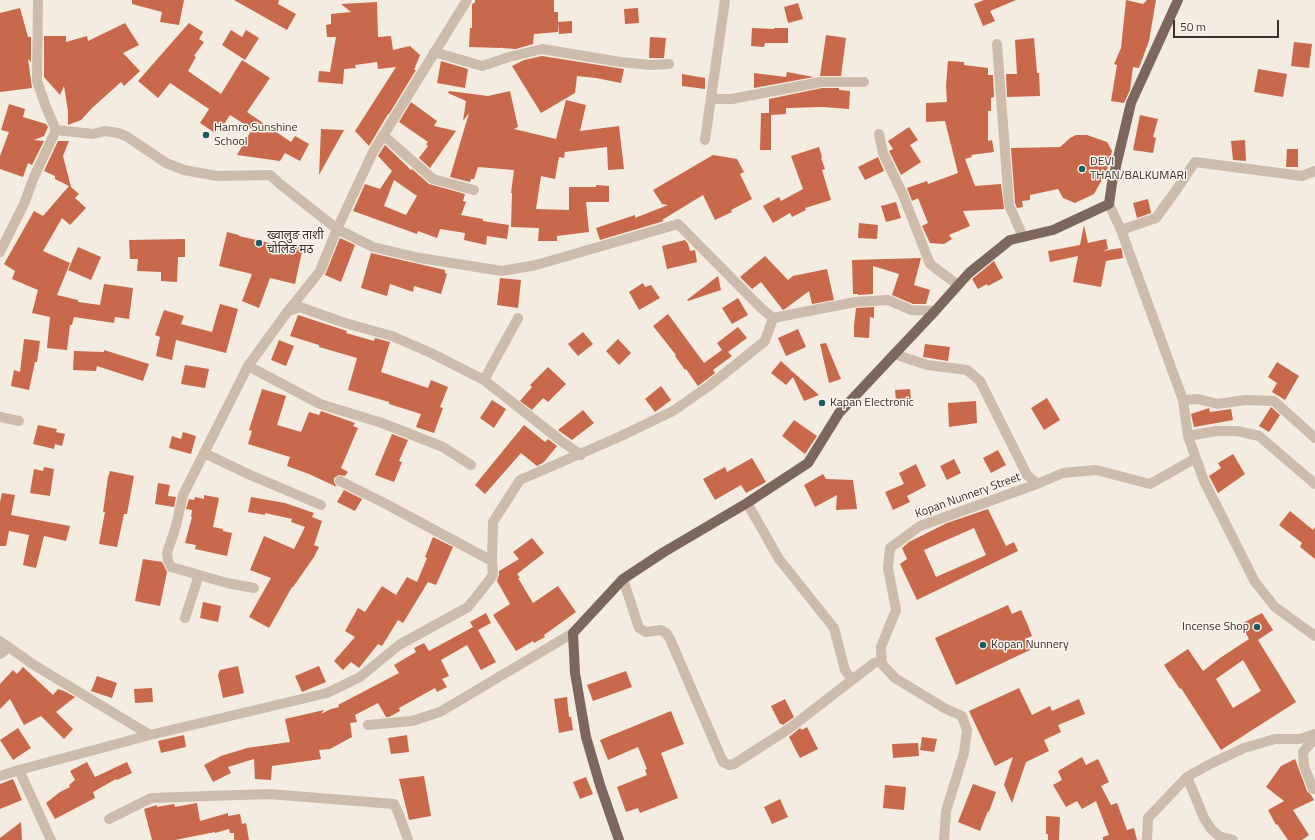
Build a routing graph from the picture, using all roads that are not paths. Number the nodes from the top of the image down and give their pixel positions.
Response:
1 (38, 0) edge
2 (467, 0) edge
3 (725, 0) edge
4 (1178, 0) edge
5 (997, 44) dead end
6 (434, 52) junction
7 (669, 64) dead end
8 (864, 82) dead end
9 (711, 99) junction
10 (56, 130) junction
11 (879, 134) dead end
12 (383, 135) junction
13 (705, 140) dead end
14 (1315, 171) edge
15 (474, 190) dead end
16 (1109, 204) junction
17 (337, 229) junction
18 (1121, 230) junction
19 (1023, 237) junction
20 (0, 252) edge
21 (958, 285) junction
22 (288, 311) junction
23 (935, 311) junction
24 (518, 318) dead end
25 (773, 318) junction
26 (894, 354) junction
27 (248, 366) junction
28 (484, 380) junction
29 (1183, 400) junction
30 (0, 417) edge
31 (19, 421) dead end
32 (1188, 436) junction
33 (1315, 438) edge
34 (204, 452) junction
35 (581, 455) junction
36 (1196, 458) junction
37 (471, 465) dead end
38 (340, 482) dead end
39 (1036, 484) junction
40 (1315, 484) edge
41 (746, 504) junction
42 (321, 505) dead end
43 (492, 561) junction
44 (199, 575) junction
45 (622, 579) junction
46 (254, 588) dead end
47 (185, 618) dead end
48 (573, 633) junction
49 (1315, 636) edge
50 (4, 644) edge
51 (0, 654) edge
52 (880, 663) junction
53 (852, 680) junction
54 (368, 725) dead end
55 (1315, 734) edge
56 (150, 735) junction
57 (1315, 738) edge
58 (19, 770) junction
59 (0, 776) edge
60 (1187, 777) junction
61 (1313, 789) dead end
62 (109, 819) dead end
63 (1219, 838) edge
64 (51, 840) edge
65 (408, 840) edge
66 (619, 840) edge
67 (944, 840) edge
68 (1146, 840) edge
69 (1234, 840) edge

1 - 10 street
2 - 6 street
3 - 9 street
4 - 16 main road
5 - 19 street
6 - 7 street
6 - 12 street
8 - 9 street
9 - 13 street
10 - 17 street
10 - 20 street
11 - 21 street
12 - 15 street
12 - 17 street
14 - 18 street
16 - 18 street
16 - 19 main road
17 - 22 street
17 - 25 street
18 - 29 street
19 - 21 main road
21 - 23 main road
22 - 27 street
22 - 28 street
23 - 25 street
23 - 26 main road
24 - 28 street
25 - 35 street
26 - 39 street
26 - 41 main road
27 - 34 street
27 - 37 street
28 - 35 street
29 - 32 street
29 - 33 street
30 - 31 street
32 - 36 street
32 - 40 street
34 - 42 street
34 - 44 street
35 - 43 street
36 - 39 street, Kopan Nunnery Street
36 - 49 street
38 - 43 street
39 - 52 street, Kopan Nunnery Street
41 - 45 main road
41 - 53 street
43 - 56 street
44 - 46 street
44 - 47 street
45 - 48 main road
45 - 53 street
48 - 54 street
48 - 66 main road
50 - 51 street
50 - 56 street
52 - 53 street
52 - 67 street
55 - 60 street
56 - 58 street
57 - 61 street
58 - 59 street
58 - 64 street
60 - 63 street
60 - 68 street
62 - 65 street
63 - 69 street

